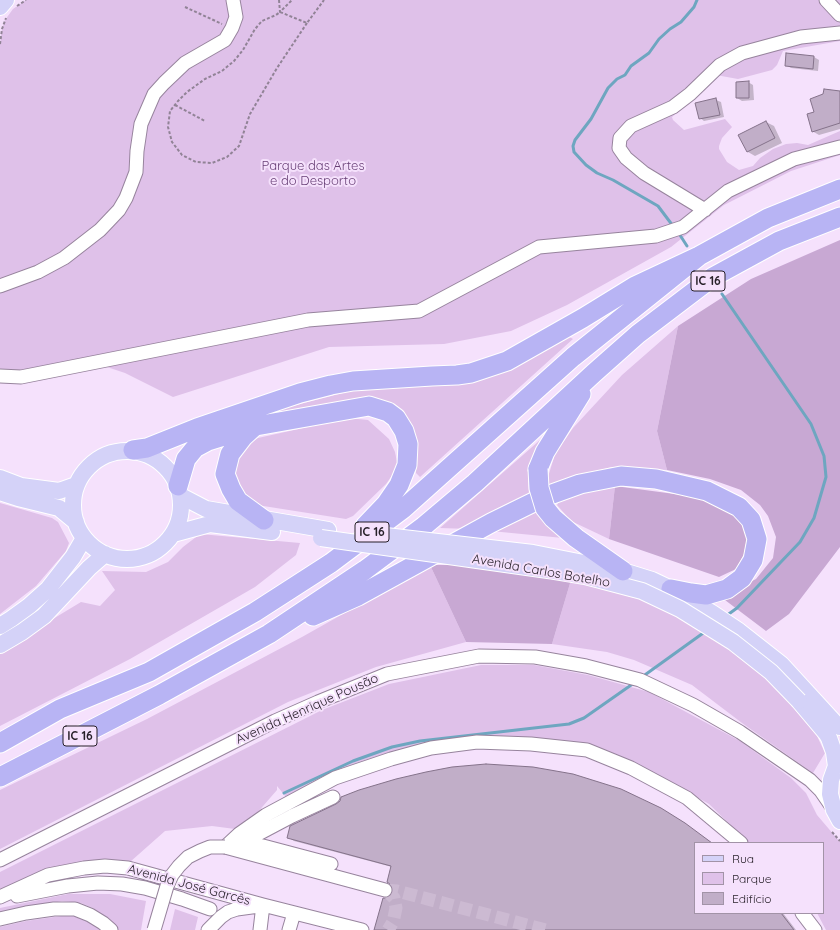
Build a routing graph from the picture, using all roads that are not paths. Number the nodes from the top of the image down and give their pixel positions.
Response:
1 (233, 0) edge
2 (826, 0) edge
3 (840, 15) edge
4 (840, 33) edge
5 (840, 147) edge
6 (840, 189) edge
7 (705, 210) junction
8 (840, 217) edge
9 (699, 256) junction
10 (0, 286) edge
11 (594, 373) junction
12 (0, 376) edge
13 (256, 426) junction
14 (133, 450) junction
15 (0, 478) edge
16 (76, 485) junction
17 (180, 491) junction
18 (0, 492) edge
19 (264, 520) junction
20 (76, 522) junction
21 (173, 534) junction
22 (325, 534) junction
23 (84, 538) junction
24 (105, 554) junction
25 (331, 563) junction
26 (623, 571) junction
27 (670, 589) junction
28 (0, 626) edge
29 (269, 634) junction
30 (0, 645) edge
31 (804, 698) junction
32 (840, 727) edge
33 (0, 743) edge
34 (838, 763) edge
35 (0, 777) edge
36 (333, 797) dead end
37 (837, 816) edge
38 (740, 842) edge
39 (231, 845) junction
40 (0, 860) edge
41 (331, 864) dead end
42 (385, 890) dead end
43 (158, 892) junction
44 (0, 897) edge
45 (0, 900) edge
46 (263, 905) junction
47 (294, 913) junction
48 (803, 914) edge
49 (209, 915) edge
50 (0, 919) edge
51 (111, 930) edge
52 (154, 930) edge
53 (260, 930) edge
54 (289, 930) edge
55 (362, 930) edge
56 (815, 930) edge

1 - 10 street
2 - 3 street
4 - 7 street
5 - 7 street
6 - 9 highway, IC 16
7 - 12 street
8 - 11 highway, IC 16
9 - 14 highway
9 - 25 highway, IC 16
11 - 26 highway, bridge
11 - 29 highway, IC 16
13 - 17 highway
13 - 19 highway
13 - 25 highway
14 - 16 main road
14 - 17 main road
15 - 16 main road
16 - 20 main road
17 - 19 main road, Avenida Carlos Botelho
17 - 21 main road
18 - 20 main road
19 - 22 main road, Avenida Carlos Botelho
20 - 23 main road
21 - 22 main road, Avenida Carlos Botelho
21 - 24 main road
22 - 26 main road, Avenida Carlos Botelho, bridge
22 - 31 main road, Avenida Carlos Botelho, bridge
23 - 24 main road
23 - 28 main road
24 - 30 main road
25 - 33 highway, IC 16
26 - 27 main road, Avenida Carlos Botelho
27 - 29 highway
27 - 31 main road, Avenida Carlos Botelho
29 - 35 highway, IC 16
31 - 32 main road, Avenida Carlos Botelho
31 - 34 main road, Avenida Carlos Botelho
34 - 37 main road
36 - 39 street
37 - 40 street, Avenida Henrique Pousão
38 - 39 street
39 - 41 street
39 - 42 street
39 - 52 street, bridge
43 - 45 street
43 - 49 street
43 - 49 street
44 - 46 street, Avenida José Garcês
46 - 47 street, Avenida José Garcês
46 - 49 street, Avenida José Garcês
46 - 53 street
47 - 54 street
47 - 55 street, Avenida José Garcês
48 - 56 street
50 - 51 street

